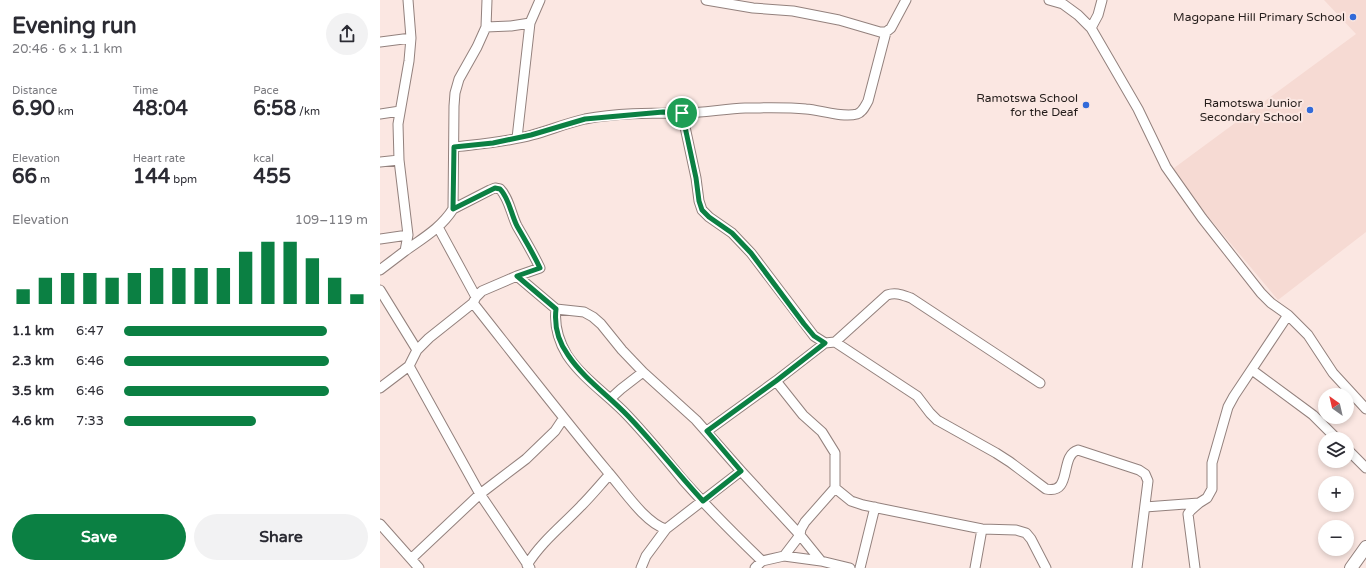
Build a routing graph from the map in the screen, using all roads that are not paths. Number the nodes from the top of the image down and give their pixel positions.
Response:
1 (408, 0) edge
2 (487, 0) edge
3 (540, 0) edge
4 (706, 0) edge
5 (906, 0) edge
6 (1049, 0) edge
7 (1102, 0) edge
8 (530, 23) junction
9 (486, 26) junction
10 (1090, 28) junction
11 (886, 32) junction
12 (411, 38) junction
13 (380, 42) edge
14 (400, 111) junction
15 (682, 113) junction
16 (380, 114) edge
17 (517, 138) junction
18 (454, 147) junction
19 (399, 160) junction
20 (380, 162) edge
21 (453, 209) junction
22 (438, 228) junction
23 (408, 235) junction
24 (380, 239) edge
25 (405, 251) junction
26 (380, 270) edge
27 (517, 276) junction
28 (380, 290) edge
29 (475, 300) junction
30 (556, 309) junction
31 (1288, 315) junction
32 (835, 342) junction
33 (825, 343) junction
34 (417, 350) junction
35 (409, 366) junction
36 (1252, 370) junction
37 (643, 372) junction
38 (776, 381) junction
39 (1040, 383) dead end
40 (380, 388) edge
41 (610, 399) junction
42 (1366, 409) edge
43 (564, 419) junction
44 (707, 431) junction
45 (1330, 432) edge
46 (1354, 456) edge
47 (1366, 468) edge
48 (741, 471) junction
49 (610, 474) junction
50 (835, 488) junction
51 (480, 494) junction
52 (703, 501) junction
53 (1199, 503) junction
54 (875, 507) junction
55 (1145, 507) junction
56 (380, 525) edge
57 (666, 529) junction
58 (982, 530) junction
59 (800, 534) junction
60 (1366, 547) edge
61 (784, 556) junction
62 (412, 558) junction
63 (762, 561) junction
64 (821, 561) junction
65 (528, 566) edge
66 (419, 568) edge
67 (641, 568) edge
68 (755, 568) edge
69 (850, 568) edge
70 (860, 568) edge
71 (975, 568) edge
72 (1046, 568) edge
73 (1137, 568) edge
74 (1195, 568) edge
75 (1351, 568) edge

1 - 12 street
2 - 9 street
3 - 8 street
4 - 11 street
5 - 11 street
6 - 10 street
7 - 10 street
8 - 9 street
8 - 17 street
9 - 18 street
10 - 31 street
11 - 15 street
12 - 13 street
12 - 14 street
14 - 16 street
14 - 19 street
15 - 17 street
15 - 33 street
17 - 18 street
18 - 21 street
19 - 20 street
19 - 23 street
21 - 22 street
21 - 27 street
22 - 25 street
22 - 29 street
23 - 24 street
23 - 25 street
25 - 26 street
27 - 29 street
27 - 30 street
28 - 34 street
29 - 34 street
29 - 43 street
30 - 37 street
30 - 41 street
31 - 36 street
31 - 42 street
32 - 33 street
32 - 39 street
32 - 55 street
33 - 38 street
34 - 35 street
35 - 40 street
35 - 51 street
36 - 45 street
36 - 53 street
37 - 41 street
37 - 44 street
38 - 44 street
38 - 50 street
41 - 52 street
43 - 49 street
43 - 51 street
44 - 48 street
46 - 47 street
48 - 52 street
48 - 59 street
49 - 57 street
49 - 65 street
50 - 54 street
50 - 59 street
51 - 62 street
51 - 65 street
52 - 57 street
52 - 63 street
53 - 55 street
53 - 74 street
54 - 58 street
54 - 70 street
55 - 73 street
56 - 62 street
57 - 67 street
58 - 71 street
58 - 72 street
59 - 61 street
59 - 64 street
60 - 75 street
61 - 63 street
61 - 64 street
62 - 66 street
63 - 68 street
64 - 69 street

